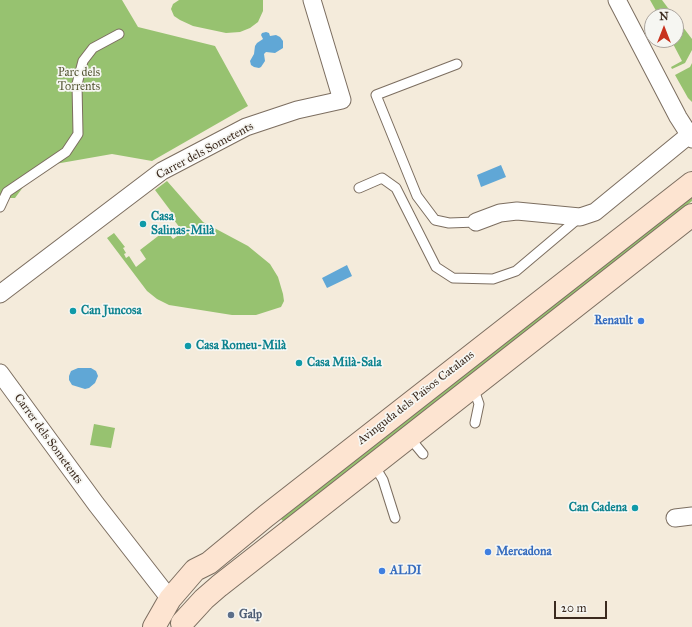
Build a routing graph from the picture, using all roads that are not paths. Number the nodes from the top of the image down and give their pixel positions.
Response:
1 (312, 0) edge
2 (616, 0) edge
3 (118, 34) dead end
4 (457, 64) dead end
5 (691, 135) edge
6 (692, 182) edge
7 (360, 188) dead end
8 (0, 207) edge
9 (692, 215) edge
10 (580, 217) junction
11 (476, 222) joint
12 (0, 294) edge
13 (0, 374) edge
14 (472, 387) junction
15 (475, 423) dead end
16 (409, 437) junction
17 (423, 454) dead end
18 (374, 464) junction
19 (692, 516) edge
20 (395, 518) dead end
21 (675, 518) dead end
22 (209, 562) junction
23 (170, 599) junction
24 (182, 625) edge
25 (154, 627) edge

1 - 12 street, Carrer dels Sometents
2 - 5 street
3 - 8 lane
4 - 11 lane
5 - 10 street
6 - 22 street, Avinguda dels Països Catalans
7 - 10 lane
9 - 14 street
10 - 11 street
13 - 23 street, Carrer dels Sometents
14 - 15 lane
14 - 16 street
16 - 17 lane
16 - 18 street
18 - 20 lane
18 - 24 street
19 - 21 street
22 - 23 street, Avinguda dels Països Catalans
22 - 24 street
23 - 25 street, Avinguda dels Països Catalans

